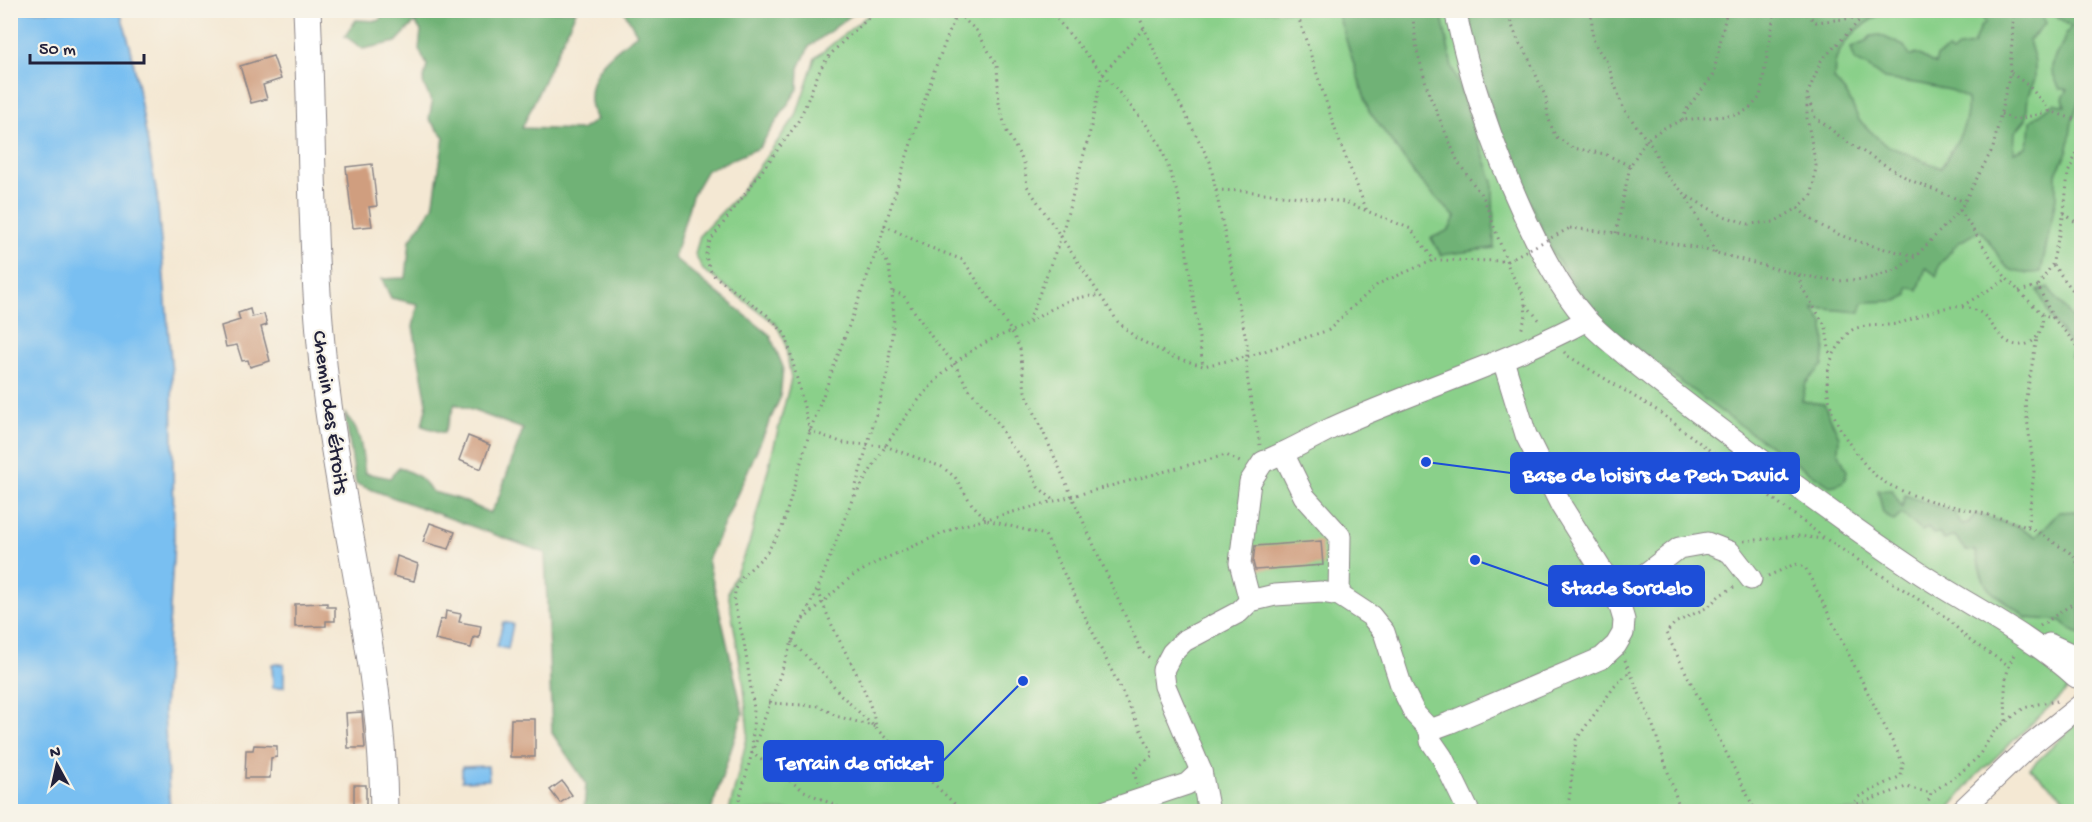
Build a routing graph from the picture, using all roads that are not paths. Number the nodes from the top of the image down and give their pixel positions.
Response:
1 (307, 10) edge
2 (1455, 10) edge
3 (1587, 320) junction
4 (1512, 356) junction
5 (1283, 453) junction
6 (1751, 579) road end
7 (1616, 593) junction
8 (1338, 595) junction
9 (1250, 602) junction
10 (2080, 672) edge
11 (2069, 707) edge
12 (1430, 730) junction
13 (1201, 771) junction
14 (384, 812) edge
15 (1103, 812) edge
16 (1209, 812) edge
17 (1469, 812) edge
18 (1960, 812) edge

1 - 14 main road, Chemin des Étroits
2 - 3 street
3 - 4 street
3 - 10 street
4 - 5 street
4 - 7 street
5 - 8 street
5 - 9 street
6 - 7 street
7 - 12 street
8 - 9 street
8 - 12 street
9 - 13 street
10 - 11 street
11 - 18 street
12 - 17 street
13 - 15 street
13 - 16 street

